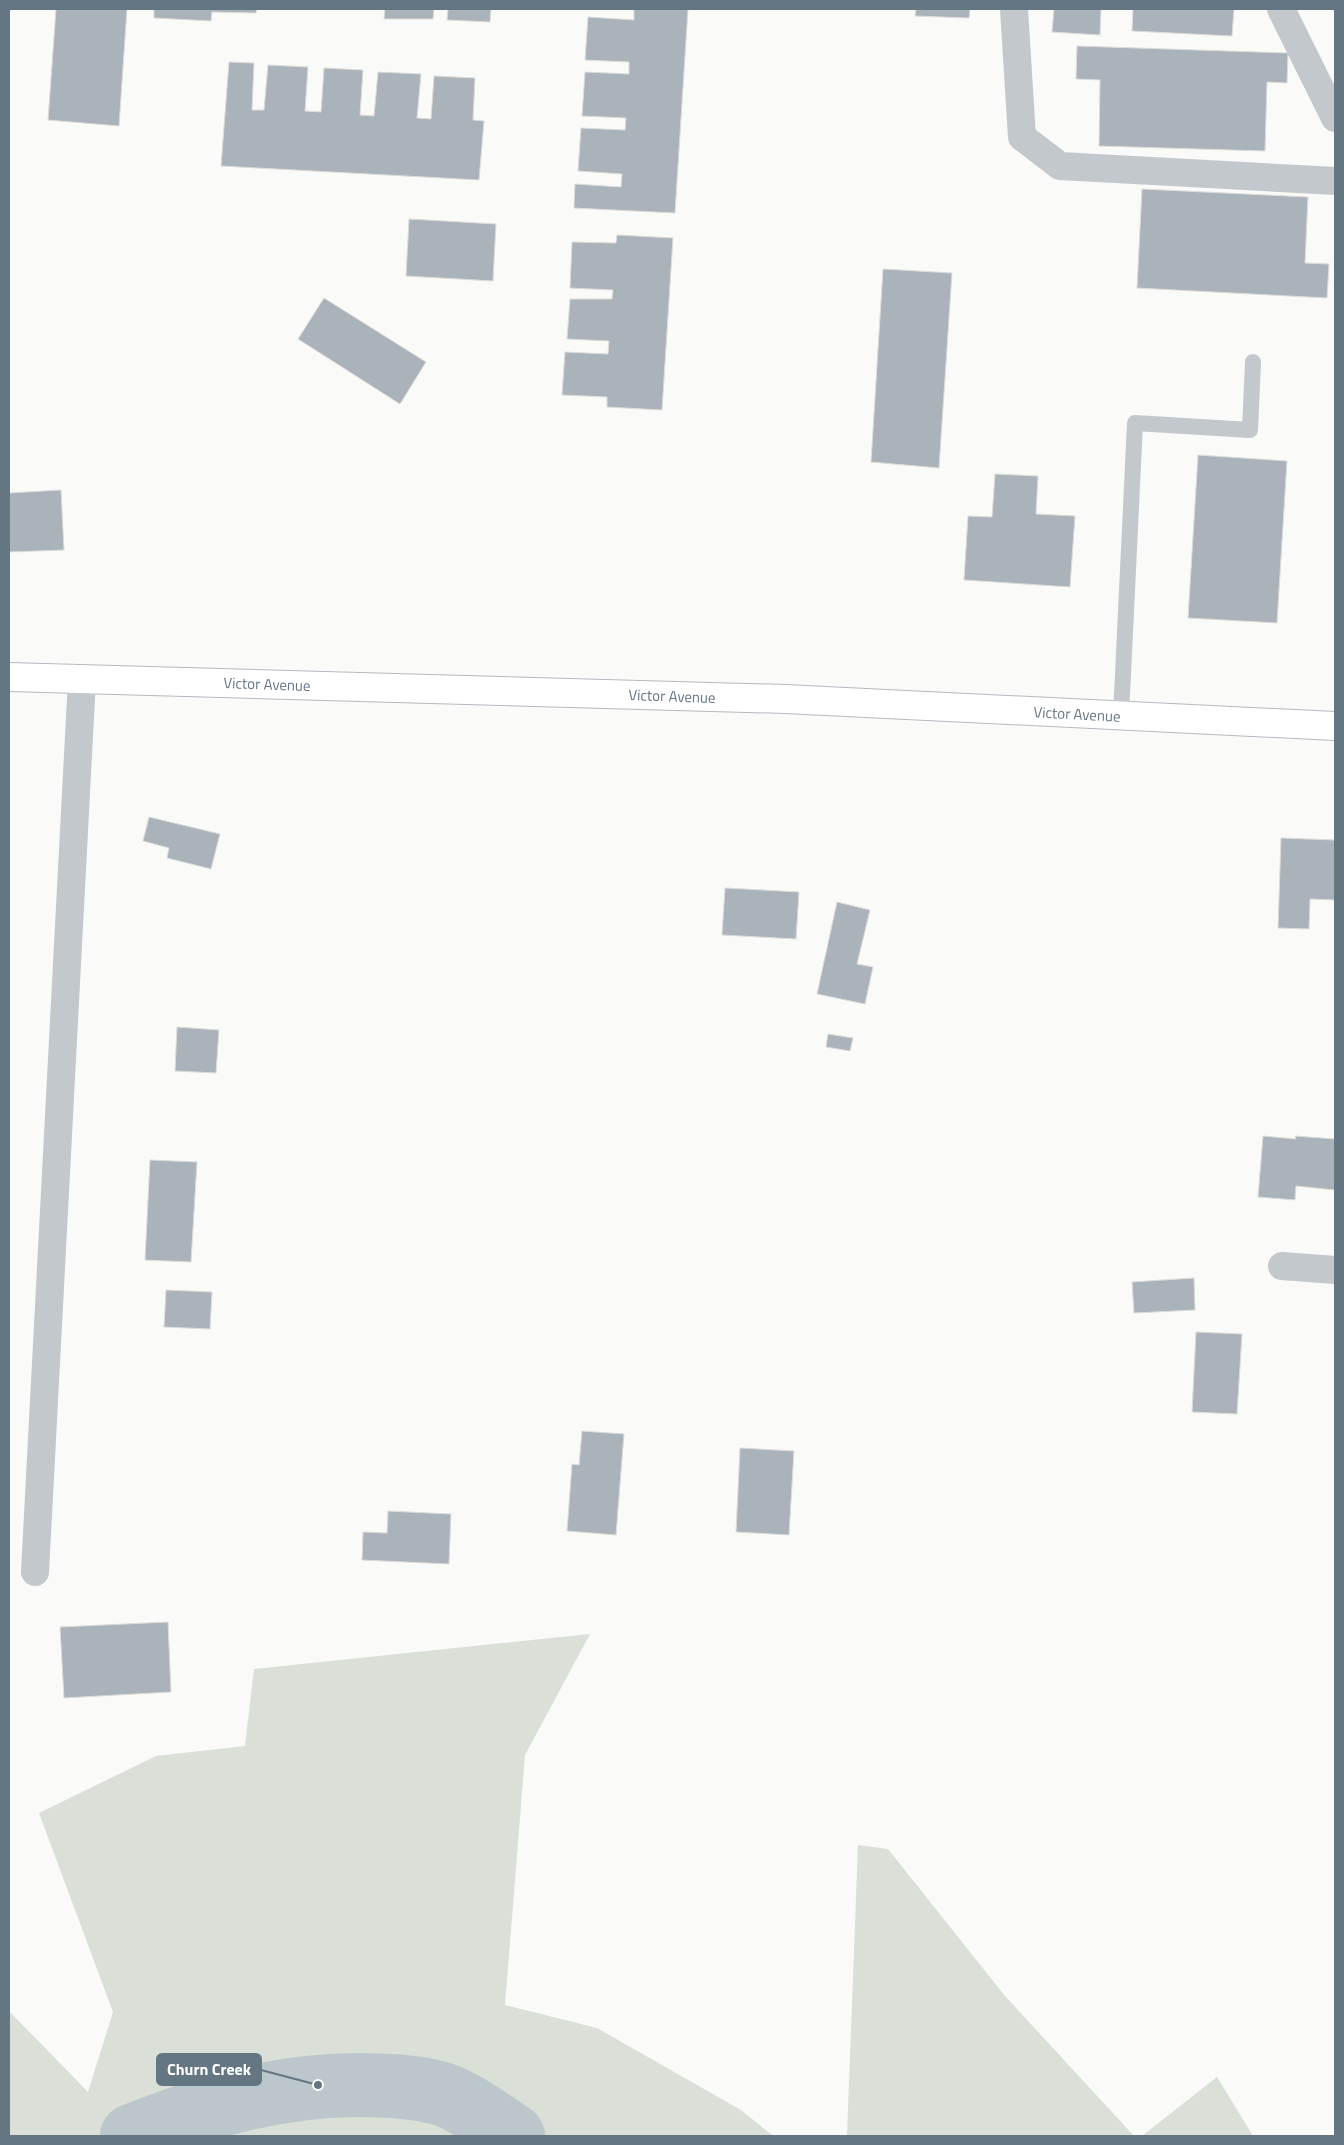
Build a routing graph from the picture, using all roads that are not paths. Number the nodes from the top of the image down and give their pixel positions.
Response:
1 (1014, 9) edge
2 (1281, 9) edge
3 (1335, 118) edge
4 (1335, 181) edge
5 (1253, 362) dead end
6 (9, 677) edge
7 (82, 679) junction
8 (1121, 716) junction
9 (1335, 726) edge
10 (1282, 1266) dead end
11 (1335, 1270) edge
12 (35, 1572) dead end

1 - 4 street
2 - 3 street
5 - 8 lane
6 - 7 main road, Victor Avenue
7 - 8 main road, Victor Avenue
7 - 12 street
8 - 9 main road, Victor Avenue
10 - 11 street

